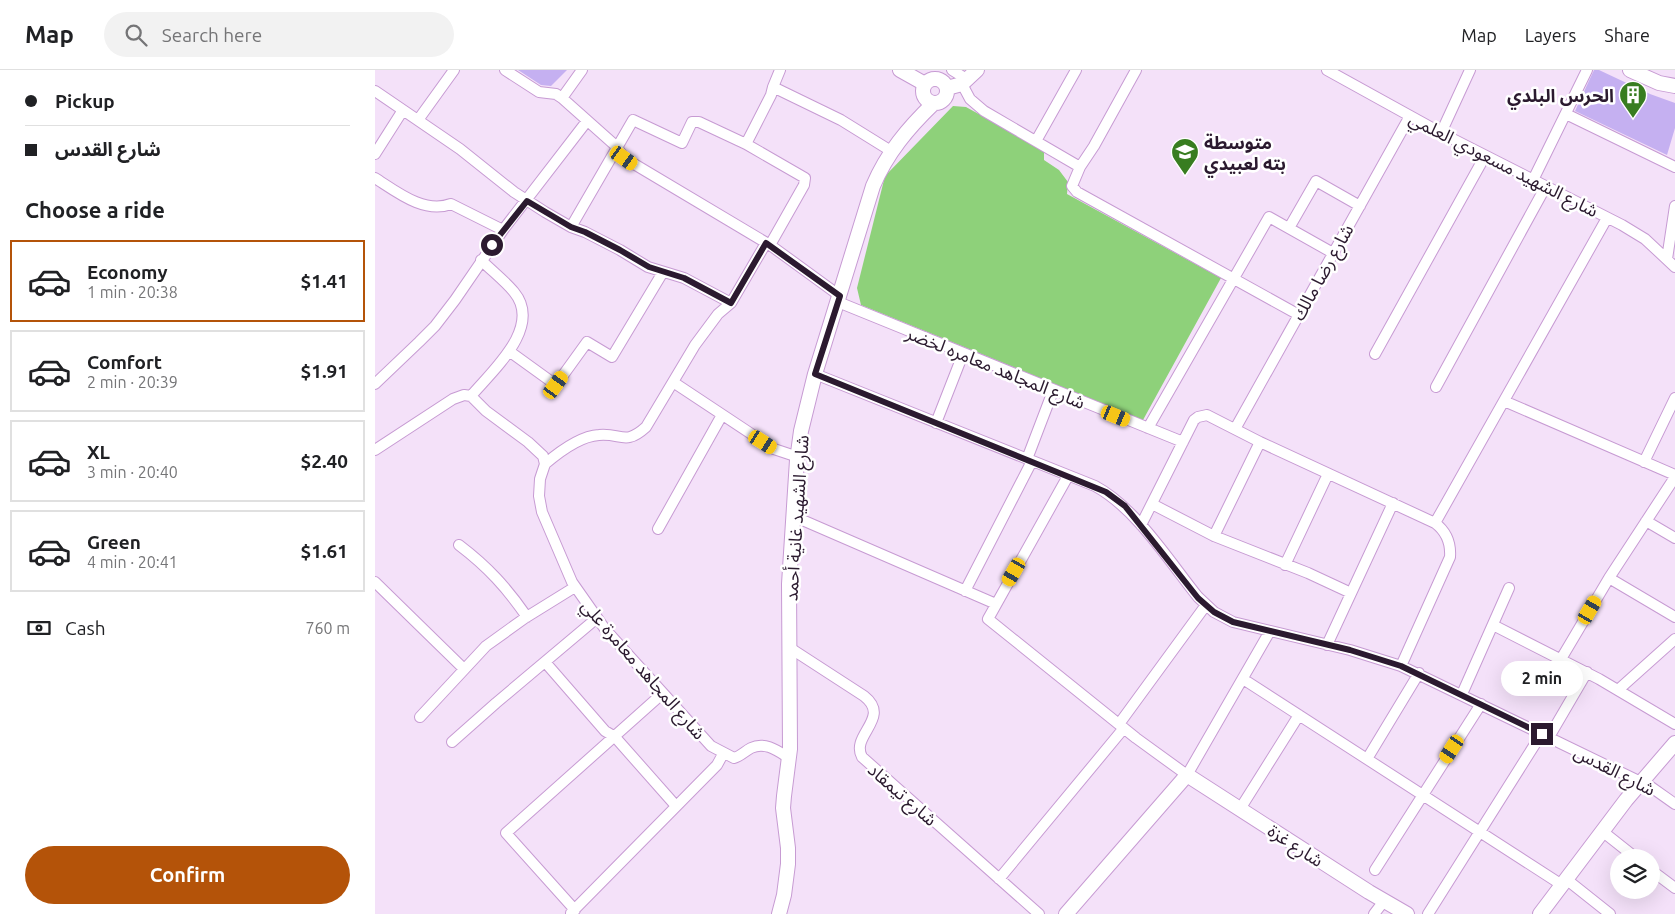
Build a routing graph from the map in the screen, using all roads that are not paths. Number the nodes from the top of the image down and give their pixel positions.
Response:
1 (454, 70) edge
2 (505, 70) edge
3 (582, 70) edge
4 (779, 70) edge
5 (900, 70) edge
6 (952, 70) edge
7 (1076, 70) edge
8 (1137, 70) edge
9 (1328, 70) edge
10 (1470, 70) edge
11 (1587, 70) edge
12 (1630, 70) edge
13 (969, 78) edge
14 (1675, 86) edge
15 (773, 87) junction
16 (375, 91) edge
17 (935, 94) junction
18 (562, 98) junction
19 (403, 110) junction
20 (1566, 114) junction
21 (1410, 116) junction
22 (418, 120) junction
23 (587, 122) junction
24 (1441, 133) junction
25 (1036, 141) junction
26 (746, 144) junction
27 (617, 147) junction
28 (891, 151) junction
29 (375, 154) edge
30 (1485, 156) junction
31 (1080, 167) junction
32 (1675, 167) edge
33 (375, 178) edge
34 (1533, 180) junction
35 (1546, 186) junction
36 (527, 201) junction
37 (1359, 206) junction
38 (1675, 206) edge
39 (1607, 218) junction
40 (571, 227) junction
41 (1289, 228) junction
42 (503, 230) junction
43 (768, 244) junction
44 (1333, 253) junction
45 (1667, 259) junction
46 (481, 260) junction
47 (1675, 267) edge
48 (663, 272) junction
49 (1233, 278) junction
50 (839, 299) junction
51 (731, 303) junction
52 (1299, 315) junction
53 (509, 351) junction
54 (963, 354) junction
55 (1375, 354) dead end
56 (815, 374) junction
57 (673, 382) junction
58 (375, 384) edge
59 (1436, 387) dead end
60 (1053, 391) junction
61 (471, 396) junction
62 (1675, 398) edge
63 (1504, 401) junction
64 (722, 416) junction
65 (936, 423) junction
66 (1148, 428) junction
67 (1235, 429) junction
68 (1183, 442) junction
69 (1260, 442) junction
70 (375, 450) edge
71 (797, 457) junction
72 (1030, 460) junction
73 (1644, 462) junction
74 (545, 464) junction
75 (1328, 474) junction
76 (1068, 476) junction
77 (1675, 476) edge
78 (1393, 503) junction
79 (1152, 504) junction
80 (793, 516) junction
81 (1646, 521) junction
82 (1435, 523) junction
83 (1141, 526) junction
84 (658, 529) dead end
85 (1214, 536) junction
86 (1675, 538) edge
87 (459, 546) dead end
88 (1285, 565) junction
89 (1609, 578) junction
90 (375, 582) edge
91 (575, 586) junction
92 (1509, 588) dead end
93 (965, 591) junction
94 (1351, 593) junction
95 (996, 604) junction
96 (1205, 605) junction
97 (527, 617) junction
98 (1675, 617) edge
99 (597, 618) junction
100 (1493, 625) junction
101 (1271, 631) junction
102 (1675, 640) edge
103 (1327, 644) junction
104 (791, 648) junction
105 (1561, 659) junction
106 (545, 662) junction
107 (1401, 666) junction
108 (464, 669) junction
109 (1587, 672) junction
110 (1419, 673) junction
111 (1243, 678) junction
112 (1618, 690) junction
113 (663, 693) junction
114 (1462, 694) junction
115 (1481, 704) junction
116 (1299, 715) junction
117 (420, 717) dead end
118 (1675, 724) edge
119 (1122, 726) junction
120 (1546, 735) junction
121 (615, 737) junction
122 (452, 742) dead end
123 (1675, 743) edge
124 (723, 754) junction
125 (789, 758) junction
126 (1367, 758) junction
127 (1187, 775) junction
128 (1641, 782) junction
129 (1423, 795) junction
130 (1675, 804) edge
131 (676, 806) junction
132 (1239, 809) junction
133 (1602, 831) junction
134 (1480, 832) junction
135 (1625, 849) edge
136 (1375, 870) dead end
137 (1660, 877) edge
138 (999, 878) junction
139 (1564, 882) junction
140 (1675, 888) edge
141 (1384, 901) junction
142 (573, 912) edge
143 (779, 914) edge
144 (1039, 914) edge
145 (1066, 914) edge
146 (1374, 914) edge
147 (1407, 914) edge
148 (1428, 914) edge
149 (1540, 914) edge
150 (1610, 914) edge

1 - 22 street
2 - 18 street
3 - 18 street
4 - 15 street
5 - 17 main road
6 - 13 street
7 - 25 street
8 - 31 street
9 - 21 street, شارع الشهيد مسعودي العلمي
10 - 24 street
11 - 20 street
12 - 14 main road
13 - 17 main road
13 - 25 street
15 - 26 street
15 - 28 street
16 - 19 street
17 - 28 main road, شارع الشهيد غانية أحمد
18 - 23 street, شارع المجاهد معامره لخضر
19 - 22 street
19 - 29 street
20 - 32 street
20 - 34 street
21 - 24 street, شارع الشهيد مسعودي العلمي
21 - 37 street, شارع رضا مالك
22 - 36 street
23 - 27 street, شارع المجاهد معامره لخضر
23 - 36 street
24 - 30 street, شارع الشهيد مسعودي العلمي
25 - 31 street
26 - 27 street
26 - 43 street
27 - 40 street
27 - 43 street, شارع المجاهد معامره لخضر
28 - 50 main road, شارع الشهيد غانية أحمد
30 - 34 street, شارع الشهيد مسعودي العلمي
30 - 55 street
31 - 49 street
33 - 42 street
34 - 35 street, شارع الشهيد مسعودي العلمي
35 - 39 street, شارع الشهيد مسعودي العلمي
35 - 59 street
36 - 40 street
36 - 42 street
37 - 41 street
37 - 44 street, شارع رضا مالك
38 - 45 street
39 - 45 street, شارع الشهيد مسعودي العلمي
39 - 63 street
40 - 48 street
41 - 44 street
41 - 49 street
42 - 46 street
43 - 50 street, شارع المجاهد معامره لخضر
43 - 51 street
44 - 52 street, شارع رضا مالك
45 - 47 street, شارع الشهيد مسعودي العلمي
46 - 53 street
46 - 58 street
48 - 51 street
48 - 53 street
49 - 52 street
49 - 66 street
50 - 54 street, شارع المجاهد معامره لخضر
50 - 56 main road, شارع الشهيد غانية أحمد
51 - 57 street
52 - 67 street, شارع رضا مالك
53 - 61 street
54 - 60 street, شارع المجاهد معامره لخضر
54 - 65 street
56 - 65 street, شارع القدس
56 - 71 main road, شارع الشهيد غانية أحمد
57 - 64 street
57 - 74 street
60 - 66 street, شارع المجاهد معامره لخضر
60 - 72 street
61 - 70 street
61 - 74 street
62 - 73 street
63 - 73 street
63 - 82 street
64 - 71 street
64 - 84 street
65 - 72 street, شارع القدس
66 - 68 street, شارع المجاهد معامره لخضر
67 - 68 street
67 - 69 street
68 - 79 street
69 - 75 street
69 - 85 street
71 - 80 main road, شارع الشهيد غانية أحمد
72 - 76 street, شارع القدس
72 - 93 street
73 - 77 street
74 - 91 street, شارع المجاهد معامرة علي
75 - 78 street
75 - 88 street
76 - 83 street, شارع القدس
76 - 95 street
77 - 81 street
78 - 82 street
78 - 94 street
79 - 83 street
79 - 85 street
80 - 93 street
80 - 104 main road, شارع الشهيد غانية أحمد
81 - 86 street
81 - 89 street
82 - 107 street
83 - 96 street, شارع القدس
85 - 88 street
87 - 97 street
88 - 94 street
89 - 98 street
89 - 105 street
90 - 108 street
91 - 97 street
91 - 99 street, شارع المجاهد معامرة علي
92 - 100 street
93 - 95 street
94 - 103 street
95 - 119 street
96 - 101 street, شارع القدس
96 - 119 street
97 - 108 street
99 - 106 street
99 - 113 street, شارع المجاهد معامرة علي
100 - 105 street
100 - 114 street
101 - 103 street, شارع القدس
101 - 111 street
102 - 112 street
103 - 107 street, شارع القدس
104 - 125 main road, شارع الشهيد غانية أحمد
104 - 138 street, شارع تيمقاد
105 - 109 street
106 - 121 street
106 - 122 street
107 - 110 street, شارع القدس
108 - 117 street
109 - 112 street
109 - 120 street
110 - 114 street, شارع القدس
110 - 126 street
111 - 116 street
111 - 127 street
112 - 118 street
113 - 121 street
113 - 124 street, شارع المجاهد معامرة علي
114 - 115 street, شارع القدس
115 - 120 street, شارع القدس
115 - 129 street
116 - 126 street
116 - 132 street
119 - 127 street
119 - 138 street
120 - 128 street, شارع القدس
120 - 134 street
121 - 131 street
121 - 142 street
123 - 128 main road
124 - 125 street
124 - 131 street
125 - 143 main road, شارع الشهيد غانية أحمد
126 - 129 street
127 - 132 main road, شارع غزة
127 - 145 main road
128 - 130 street, شارع القدس
128 - 133 main road
129 - 134 street
129 - 136 street
131 - 142 street
132 - 141 main road, شارع غزة
133 - 135 street
133 - 139 main road
134 - 139 street
134 - 148 street
137 - 140 street
138 - 144 street, شارع تيمقاد
139 - 149 main road
139 - 150 street
141 - 146 street
141 - 147 main road, شارع غزة

